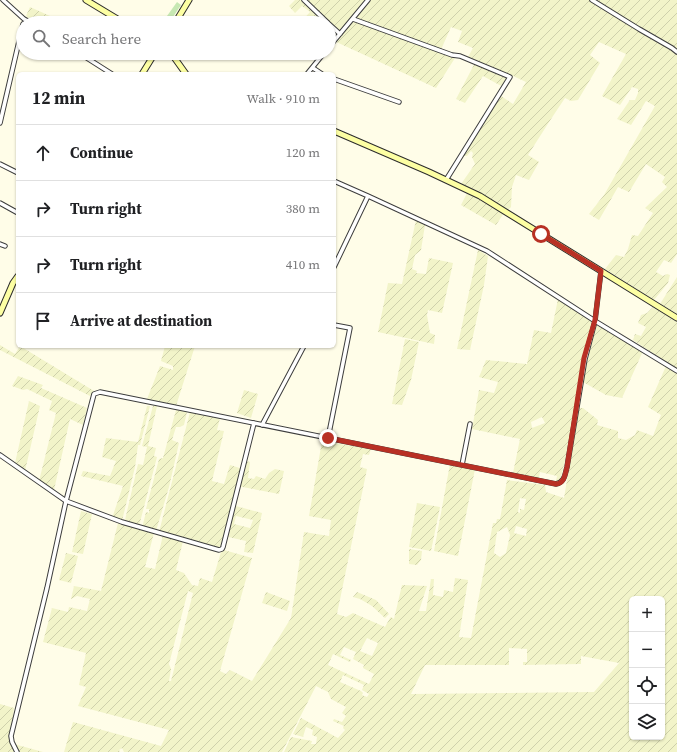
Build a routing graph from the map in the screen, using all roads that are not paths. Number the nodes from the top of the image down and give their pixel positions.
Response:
1 (3, 0) edge
2 (189, 0) edge
3 (304, 0) edge
4 (312, 0) edge
5 (368, 0) edge
6 (592, 0) edge
7 (90, 1) edge
8 (308, 4) junction
9 (18, 16) edge
10 (113, 16) edge
11 (179, 16) edge
12 (321, 16) edge
13 (353, 19) junction
14 (336, 30) edge
15 (340, 34) junction
16 (336, 39) edge
17 (16, 51) edge
18 (677, 52) edge
19 (90, 60) edge
20 (151, 60) edge
21 (175, 60) edge
22 (319, 60) edge
23 (313, 68) junction
24 (109, 72) edge
25 (143, 72) edge
26 (184, 72) edge
27 (309, 72) edge
28 (319, 72) edge
29 (336, 79) edge
30 (399, 102) dead end
31 (1, 113) edge
32 (0, 123) edge
33 (336, 132) edge
34 (0, 164) edge
35 (16, 172) edge
36 (446, 180) junction
37 (336, 182) edge
38 (368, 196) junction
39 (0, 203) edge
40 (16, 212) edge
41 (0, 244) edge
42 (5, 246) dead end
43 (336, 264) edge
44 (601, 271) junction
45 (16, 279) edge
46 (7, 297) junction
47 (0, 304) edge
48 (0, 313) edge
49 (677, 318) edge
50 (595, 320) junction
51 (336, 325) edge
52 (303, 348) edge
53 (677, 371) edge
54 (254, 423) junction
55 (470, 424) dead end
56 (262, 425) junction
57 (328, 438) junction
58 (0, 455) edge
59 (462, 465) junction
60 (66, 501) junction
61 (17, 752) edge

1 - 9 street
2 - 11 street
3 - 8 street
4 - 8 street
5 - 13 street
6 - 18 street
7 - 10 street
8 - 12 street
13 - 15 street
13 - 36 street
14 - 15 street
15 - 16 street
17 - 31 street
19 - 24 street
20 - 25 street
21 - 26 street
22 - 23 street
23 - 27 street
23 - 28 street
29 - 30 street
31 - 32 street
33 - 36 street
34 - 35 street
36 - 44 street
37 - 38 street
38 - 43 street
38 - 50 street
39 - 40 street
41 - 42 street
44 - 49 street
44 - 50 street
45 - 46 street
46 - 47 street
46 - 48 street
50 - 53 street
50 - 59 street
51 - 57 street
52 - 56 street
54 - 56 street
54 - 60 street
54 - 60 street
55 - 59 street
56 - 57 street
57 - 59 street
58 - 60 street
60 - 61 street

